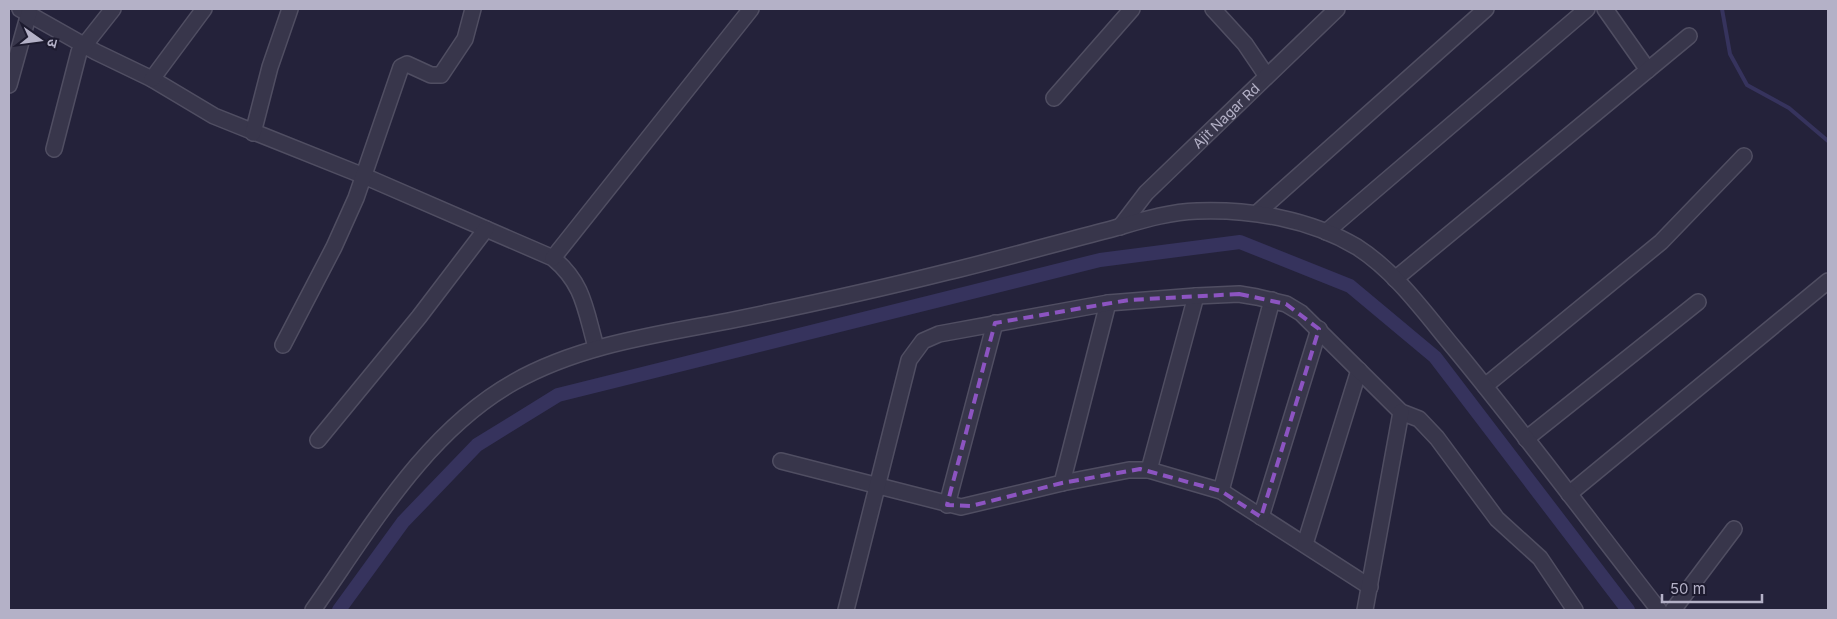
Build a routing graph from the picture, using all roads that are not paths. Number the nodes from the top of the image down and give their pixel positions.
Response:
1 (113, 9) edge
2 (204, 9) edge
3 (290, 9) edge
4 (473, 9) edge
5 (751, 9) edge
6 (1132, 9) edge
7 (1213, 9) edge
8 (1336, 9) edge
9 (1486, 9) edge
10 (1587, 9) edge
11 (1605, 9) edge
12 (25, 11) edge
13 (1689, 36) dead end
14 (83, 44) junction
15 (1648, 70) junction
16 (1266, 75) junction
17 (152, 79) junction
18 (9, 85) edge
19 (1054, 98) dead end
20 (253, 133) junction
21 (54, 149) dead end
22 (1744, 156) dead end
23 (364, 176) junction
24 (1257, 213) junction
25 (1120, 227) junction
26 (486, 229) junction
27 (1326, 232) junction
28 (553, 258) junction
29 (1395, 279) junction
30 (1828, 282) edge
31 (1196, 296) junction
32 (1272, 300) junction
33 (1698, 302) dead end
34 (1108, 303) junction
35 (995, 323) junction
36 (1318, 329) junction
37 (283, 345) dead end
38 (596, 347) junction
39 (1359, 370) junction
40 (1485, 386) junction
41 (1402, 412) junction
42 (1526, 439) junction
43 (318, 440) dead end
44 (781, 460) dead end
45 (1149, 470) junction
46 (1062, 483) junction
47 (876, 486) junction
48 (1221, 492) junction
49 (1569, 494) junction
50 (947, 505) junction
51 (1261, 517) junction
52 (1734, 529) dead end
53 (1305, 544) junction
54 (1370, 587) junction
55 (313, 610) edge
56 (846, 610) edge
57 (1365, 610) edge
58 (1575, 610) edge
59 (1659, 610) edge
60 (1673, 610) edge

1 - 14 street
2 - 17 street
3 - 20 street
4 - 23 street
5 - 28 street
6 - 19 street
7 - 16 street
8 - 16 street, Ajit Nagar Rd
9 - 24 street
10 - 27 street
11 - 15 street
12 - 14 street
12 - 18 street
13 - 15 street
14 - 17 street
14 - 21 street
15 - 29 street
16 - 25 street, Ajit Nagar Rd
17 - 20 street
20 - 23 street
22 - 40 street
23 - 26 street
23 - 37 street
24 - 25 street
24 - 27 street
25 - 38 street
26 - 28 street
26 - 43 street
27 - 29 street
28 - 38 street
29 - 40 street
30 - 49 street
31 - 32 street
31 - 34 street
31 - 45 street
32 - 36 street
32 - 48 street
33 - 42 street
34 - 35 street
34 - 46 street
35 - 47 street
35 - 50 street
36 - 39 street
36 - 51 street
38 - 55 street
39 - 41 street
39 - 53 street
40 - 42 street
41 - 54 street
41 - 58 street
42 - 49 street
44 - 47 street
45 - 46 street
45 - 48 street
46 - 50 street
47 - 50 street
47 - 56 street
48 - 51 street
49 - 59 street
51 - 53 street
52 - 60 street
53 - 54 street
54 - 57 street

